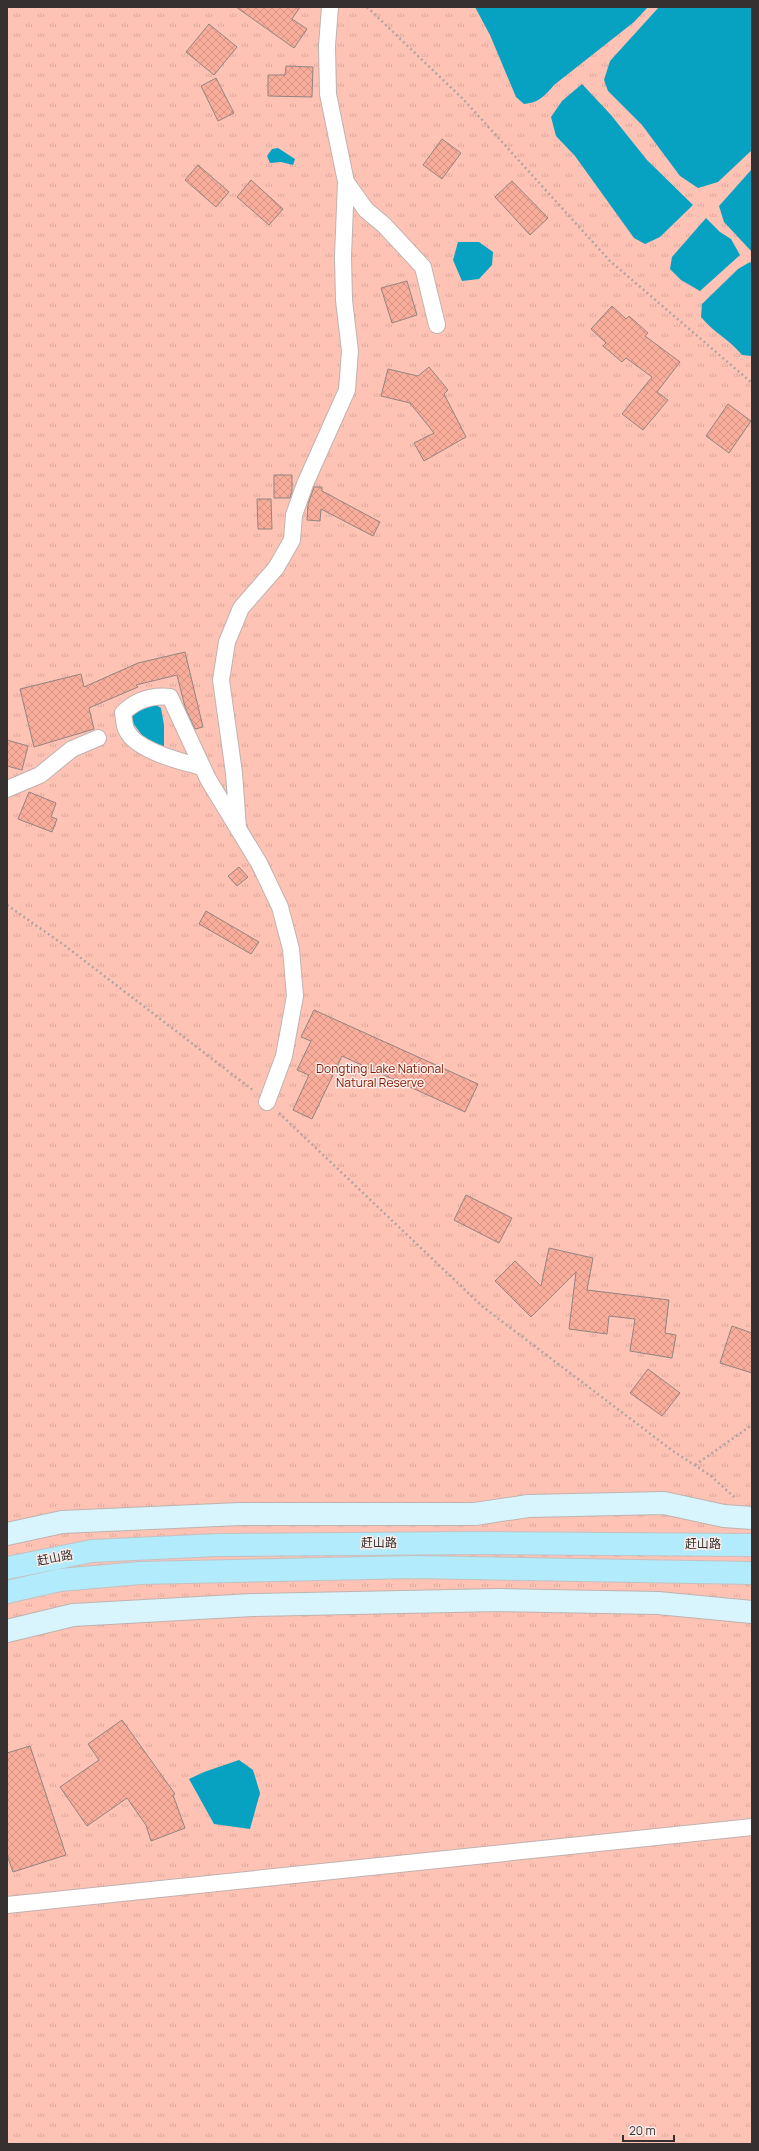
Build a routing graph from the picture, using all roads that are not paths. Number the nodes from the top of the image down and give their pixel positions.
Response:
1 (330, 7) edge
2 (346, 182) junction
3 (437, 325) dead end
4 (98, 738) dead end
5 (202, 767) junction
6 (7, 789) edge
7 (238, 828) junction
8 (267, 1102) road end
9 (752, 1518) edge
10 (7, 1534) edge
11 (752, 1545) edge
12 (7, 1568) edge
13 (752, 1573) edge
14 (7, 1592) edge
15 (752, 1612) edge
16 (7, 1630) edge
17 (752, 1827) edge
18 (7, 1905) edge

1 - 2 street
2 - 3 street
2 - 7 street
4 - 6 street
5 - 5 street
5 - 7 street
7 - 8 street
9 - 10 main road
11 - 12 main road, 赶山路
13 - 14 main road, 赶山路
15 - 16 main road
17 - 18 street

